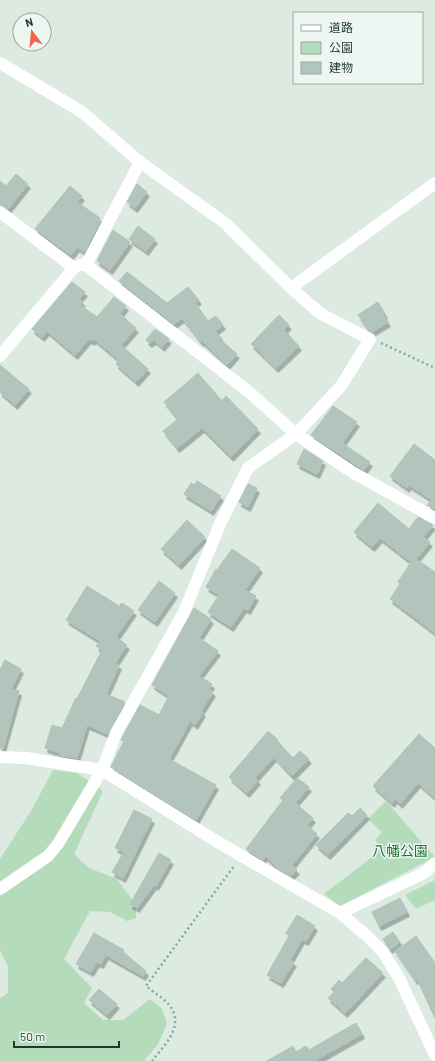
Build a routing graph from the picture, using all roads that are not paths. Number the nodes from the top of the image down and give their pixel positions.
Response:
1 (0, 63) edge
2 (140, 162) junction
3 (435, 183) edge
4 (0, 212) edge
5 (80, 266) junction
6 (291, 288) junction
7 (0, 356) edge
8 (296, 434) junction
9 (435, 518) edge
10 (0, 757) edge
11 (102, 770) junction
12 (435, 863) edge
13 (0, 889) edge
14 (340, 914) junction
15 (435, 1056) edge

1 - 2 street
2 - 5 street
2 - 6 street
3 - 6 street
4 - 5 street
5 - 7 street
5 - 8 street
6 - 8 street
8 - 9 street
8 - 11 street
10 - 11 street
11 - 13 street
11 - 14 street
12 - 14 street
14 - 15 street

